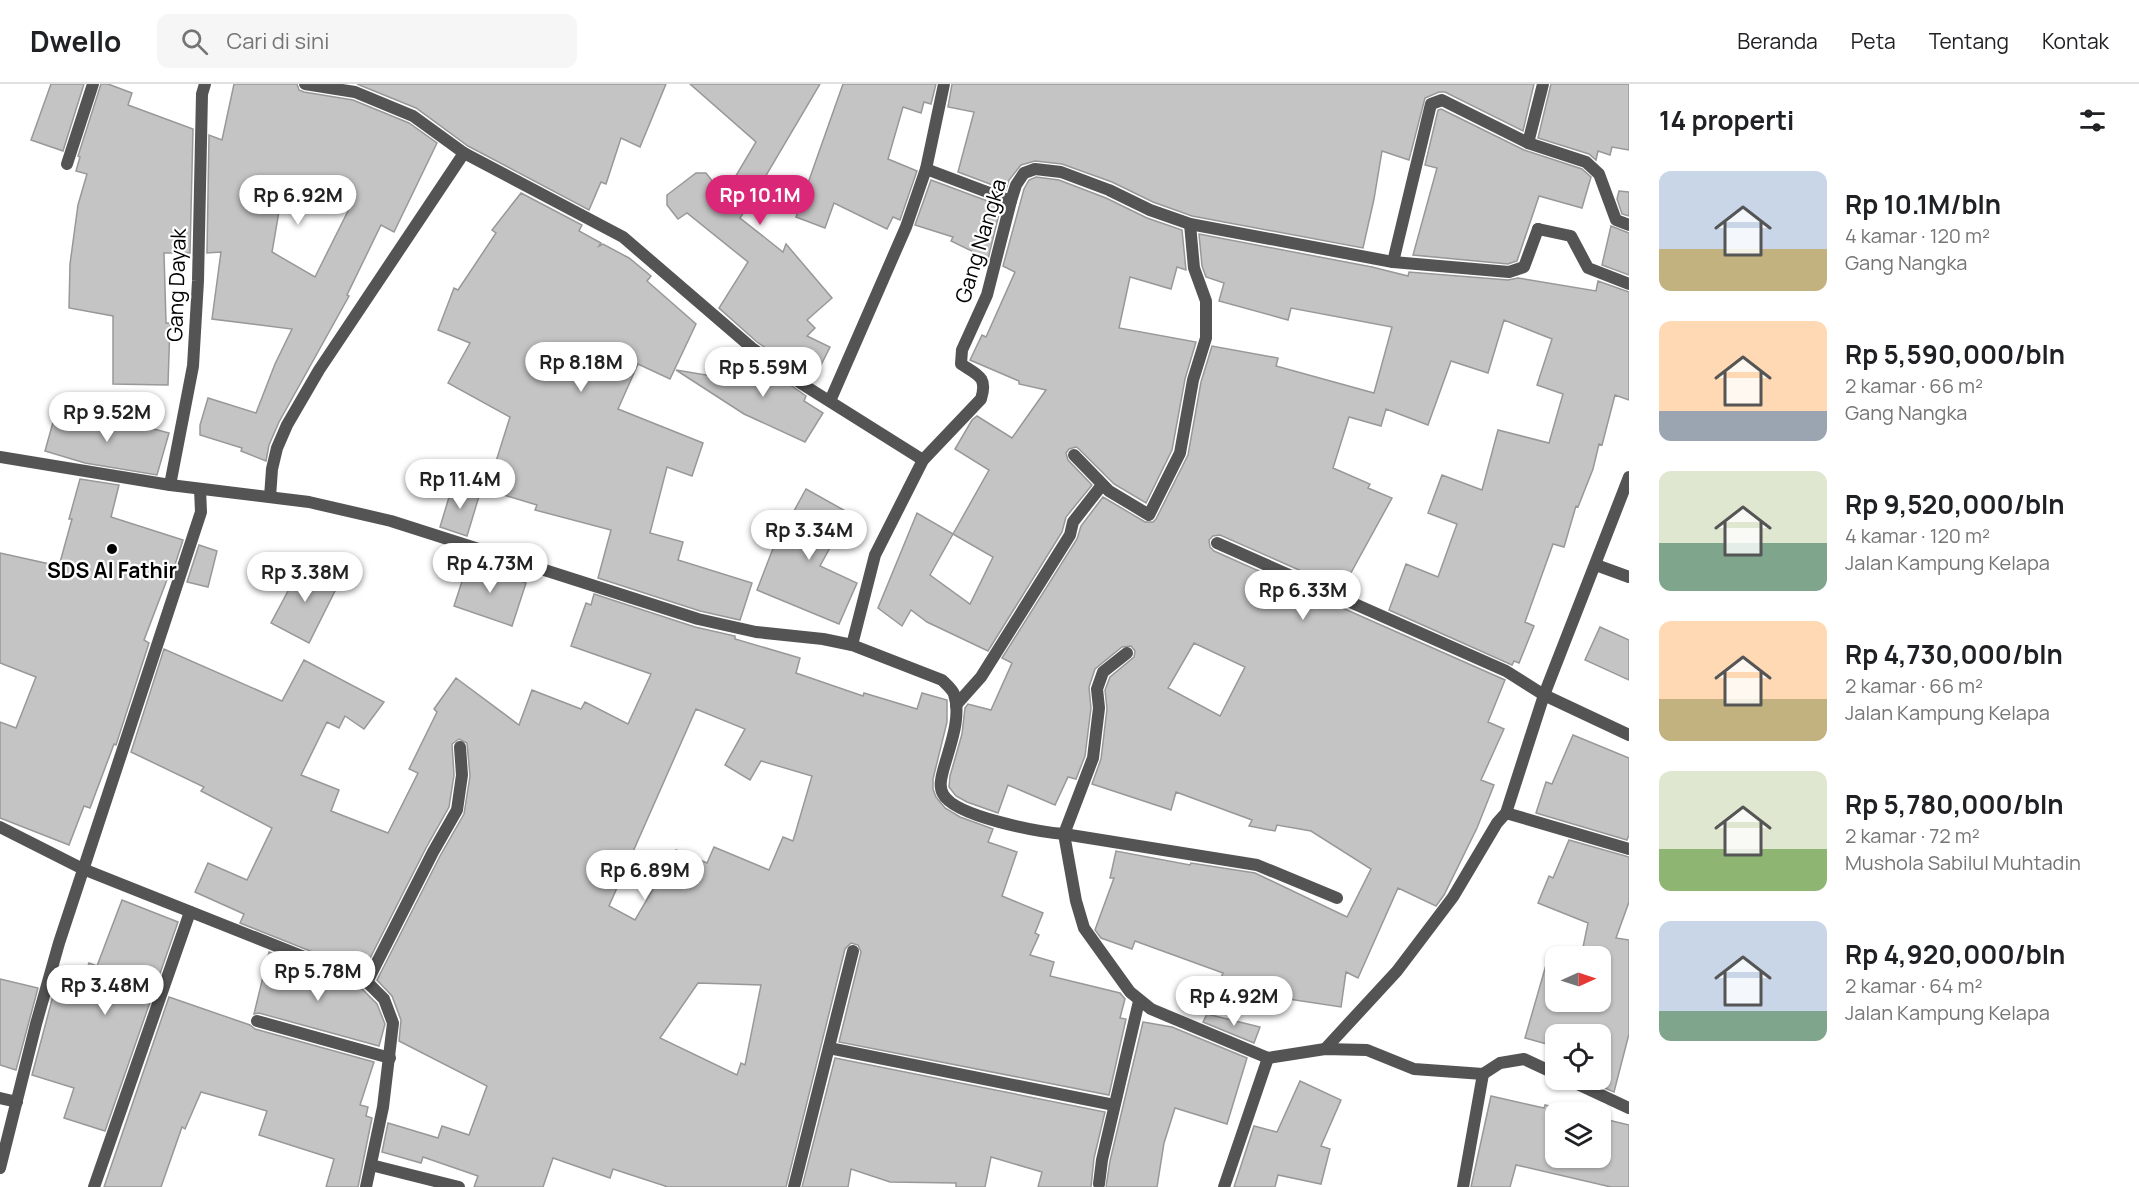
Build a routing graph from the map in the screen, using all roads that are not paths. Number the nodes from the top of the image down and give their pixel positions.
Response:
1 (93, 84) edge
2 (205, 84) edge
3 (305, 84) edge
4 (944, 84) edge
5 (1543, 84) edge
6 (1528, 143) junction
7 (464, 153) junction
8 (67, 164) dead end
9 (926, 169) junction
10 (1011, 201) junction
11 (1190, 224) junction
12 (1629, 225) edge
13 (1393, 262) junction
14 (1629, 284) edge
15 (830, 402) junction
16 (1074, 455) dead end
17 (0, 458) edge
18 (922, 460) junction
19 (1629, 477) edge
20 (170, 485) junction
21 (1102, 485) junction
22 (200, 489) junction
23 (270, 497) junction
24 (1216, 543) dead end
25 (1596, 566) junction
26 (1629, 577) edge
27 (852, 645) junction
28 (1127, 653) dead end
29 (1544, 695) junction
30 (956, 705) junction
31 (1629, 735) edge
32 (460, 747) dead end
33 (1506, 813) junction
34 (0, 826) edge
35 (1064, 834) junction
36 (1629, 849) edge
37 (83, 869) junction
38 (1337, 898) dead end
39 (190, 912) junction
40 (853, 951) dead end
41 (367, 982) junction
42 (1139, 1001) junction
43 (257, 1021) dead end
44 (829, 1048) junction
45 (1325, 1050) junction
46 (390, 1058) junction
47 (1268, 1058) junction
48 (1545, 1069) edge
49 (1483, 1074) junction
50 (1590, 1090) edge
51 (0, 1098) edge
52 (17, 1102) junction
53 (1114, 1105) junction
54 (1629, 1108) edge
55 (371, 1165) junction
56 (0, 1168) edge
57 (1099, 1184) dead end
58 (94, 1187) edge
59 (366, 1187) edge
60 (459, 1187) edge
61 (794, 1187) edge
62 (1224, 1187) edge
63 (1463, 1187) edge

1 - 8 street
2 - 20 street, Gang Dayak
3 - 7 street
4 - 9 street
5 - 6 street
6 - 12 street
6 - 13 street
7 - 15 street
7 - 23 street
9 - 10 street
9 - 15 street
10 - 11 street, Gang Nangka
10 - 18 street, Gang Nangka
11 - 13 street, Gang Nangka
11 - 21 street
13 - 14 street, Gang Nangka
15 - 18 street
16 - 21 street
17 - 20 street
18 - 27 street, Gang Nangka
19 - 25 street
20 - 22 street
21 - 30 street
22 - 23 street
22 - 37 street
23 - 27 street
24 - 29 street
25 - 26 street
25 - 29 street
27 - 30 street
28 - 35 street
29 - 31 street
29 - 33 street
30 - 35 street
32 - 41 street
33 - 36 street
33 - 45 street
34 - 37 street
35 - 38 street
35 - 42 street
37 - 39 street
37 - 52 street
39 - 41 street
39 - 58 street
40 - 44 street
41 - 46 street
42 - 47 street
42 - 53 street
43 - 46 street
44 - 53 street
44 - 61 street
45 - 47 street
45 - 49 street
46 - 55 street
47 - 62 street
48 - 49 street
49 - 63 street
50 - 54 street
51 - 52 street
52 - 56 street
53 - 57 street
55 - 59 street
55 - 60 street

